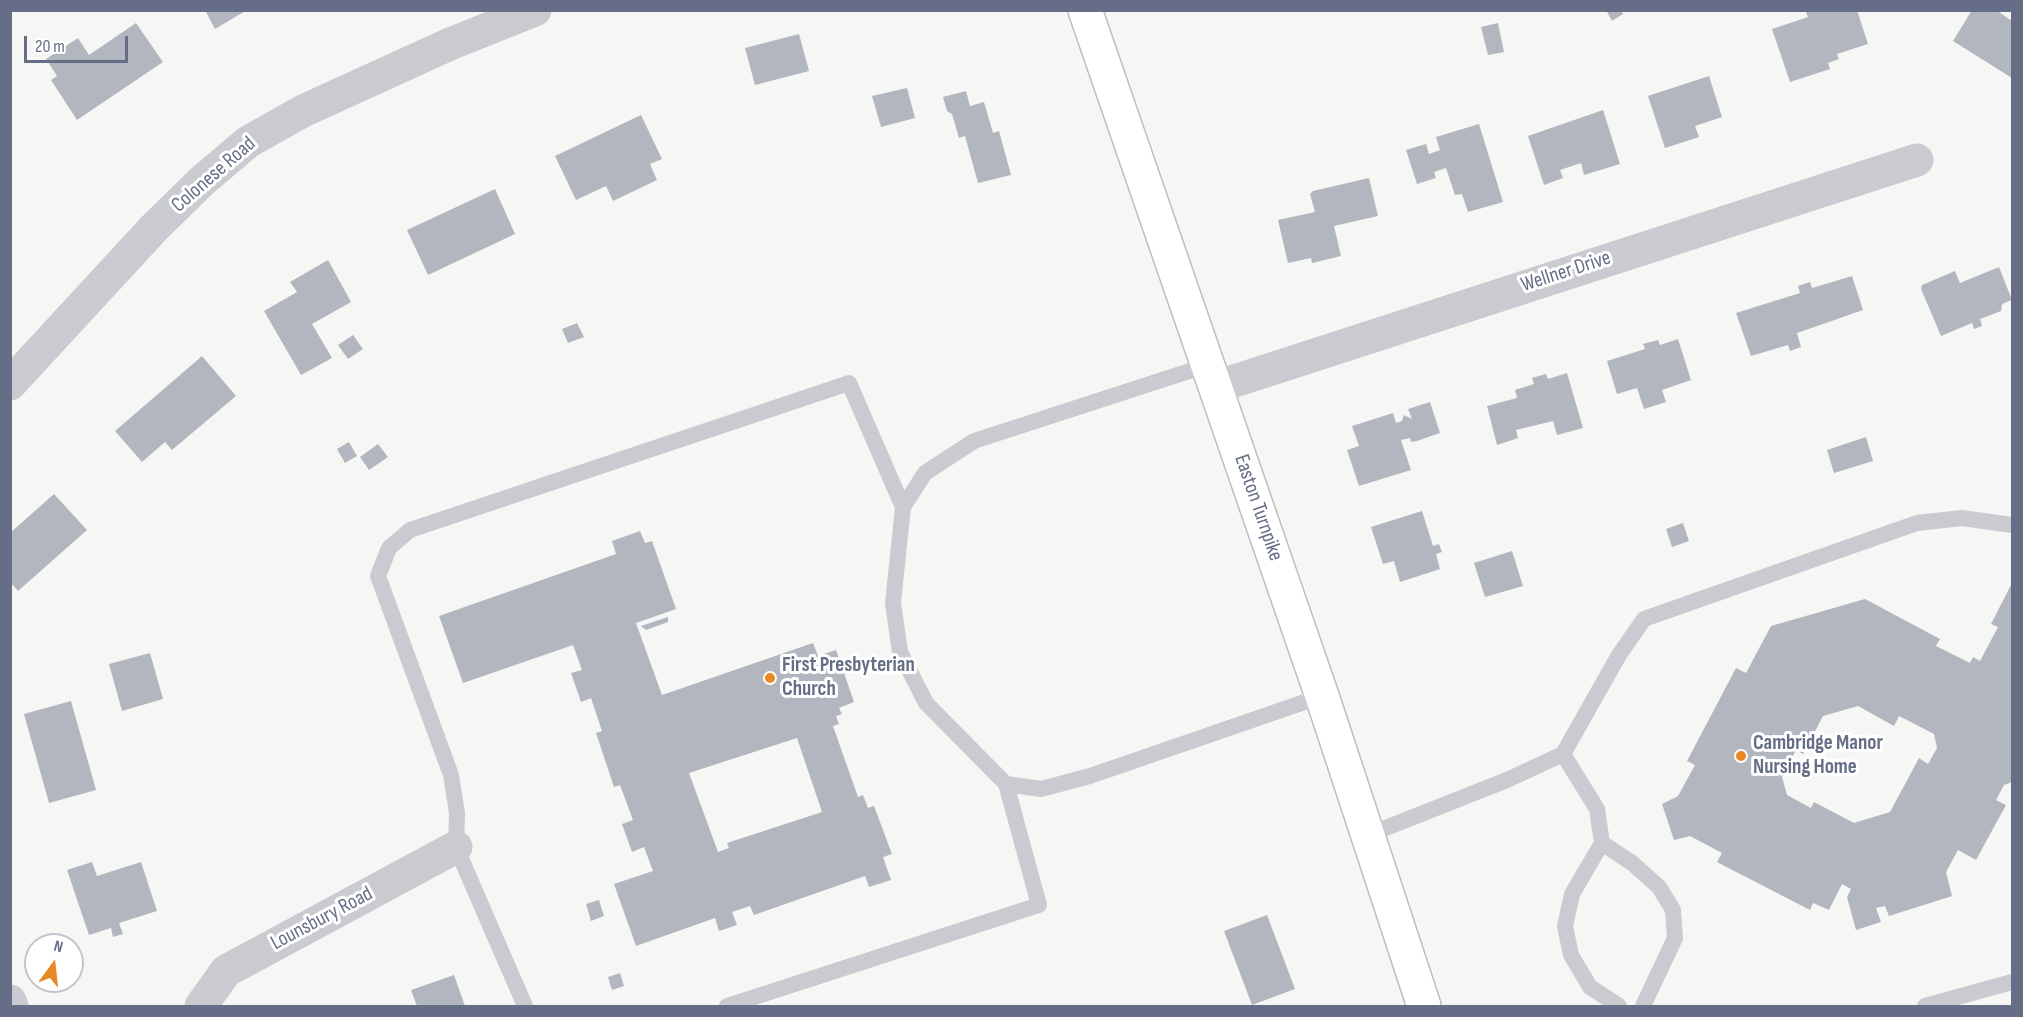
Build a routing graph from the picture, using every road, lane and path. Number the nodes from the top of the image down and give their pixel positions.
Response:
1 (535, 10) edge
2 (1085, 10) edge
3 (1917, 160) dead end
4 (1212, 376) junction
5 (10, 384) edge
6 (903, 507) junction
7 (2013, 525) edge
8 (1322, 696) junction
9 (1563, 754) junction
10 (1006, 784) junction
11 (1368, 835) junction
12 (1602, 843) junction
13 (456, 847) junction
14 (2013, 982) edge
15 (10, 1001) edge
16 (12, 1006) edge
17 (201, 1006) edge
18 (525, 1006) edge
19 (727, 1006) edge
20 (1424, 1006) edge
21 (1619, 1006) edge
22 (1643, 1006) edge
23 (1925, 1006) edge

1 - 5 street, Colonese Road
2 - 4 main road, Easton Turnpike
3 - 4 street, Wellner Drive
4 - 6 lane
4 - 8 main road, Easton Turnpike
6 - 10 lane
6 - 13 lane
7 - 9 lane
8 - 10 lane
8 - 11 main road, Easton Turnpike
9 - 11 lane
9 - 12 lane
10 - 19 lane
11 - 20 main road, Easton Turnpike
12 - 21 lane
12 - 22 lane
13 - 17 street, Lounsbury Road
13 - 18 lane
14 - 23 lane
15 - 16 street

